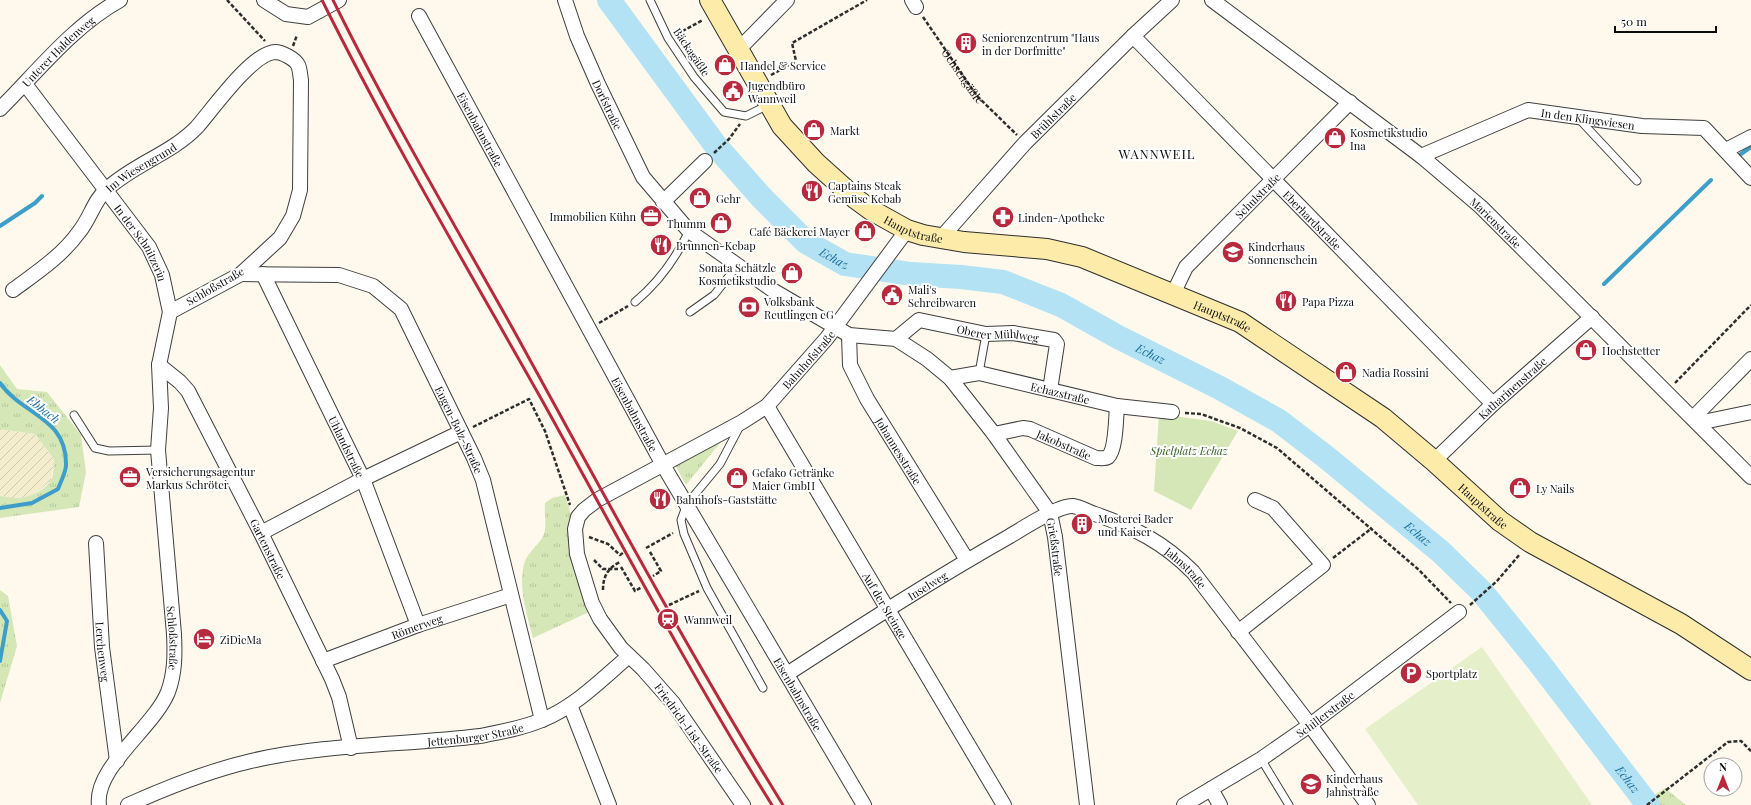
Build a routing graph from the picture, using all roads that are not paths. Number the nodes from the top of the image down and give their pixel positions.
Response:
1 (120, 0) edge
2 (264, 0) edge
3 (339, 0) edge
4 (565, 0) edge
5 (650, 0) edge
6 (786, 0) edge
7 (1172, 0) edge
8 (1212, 0) edge
9 (714, 6) edge
10 (420, 16) dead end
11 (1133, 36) junction
12 (738, 50) junction
13 (275, 52) joint
14 (25, 84) junction
15 (1350, 102) junction
16 (768, 105) junction
17 (0, 109) edge
18 (1576, 117) junction
19 (1751, 137) edge
20 (1726, 150) junction
21 (1421, 156) junction
22 (705, 161) road end
23 (1751, 178) edge
24 (1274, 180) junction
25 (1636, 181) dead end
26 (106, 189) junction
27 (663, 202) junction
28 (907, 230) junction
29 (689, 231) junction
30 (941, 238) junction
31 (738, 266) junction
32 (241, 274) junction
33 (264, 274) junction
34 (13, 290) dead end
35 (1173, 294) junction
36 (635, 302) road end
37 (170, 312) junction
38 (690, 312) dead end
39 (1592, 317) junction
40 (835, 327) junction
41 (986, 334) junction
42 (849, 335) junction
43 (896, 338) junction
44 (1751, 358) edge
45 (159, 365) junction
46 (979, 373) junction
47 (950, 378) junction
48 (1050, 390) junction
49 (1493, 404) junction
50 (767, 406) junction
51 (1117, 406) junction
52 (1172, 412) road end
53 (1751, 412) edge
54 (74, 415) dead end
55 (1696, 421) junction
56 (742, 422) junction
57 (461, 432) junction
58 (994, 434) junction
59 (158, 450) junction
60 (1434, 460) junction
61 (663, 465) junction
62 (1751, 477) edge
63 (364, 479) junction
64 (1255, 500) dead end
65 (687, 504) junction
66 (1050, 513) junction
67 (261, 533) junction
68 (96, 543) dead end
69 (967, 560) junction
70 (511, 595) junction
71 (888, 607) junction
72 (1460, 612) road end
73 (418, 625) junction
74 (1238, 632) junction
75 (629, 656) junction
76 (323, 661) junction
77 (1751, 670) edge
78 (788, 674) junction
79 (763, 688) dead end
80 (570, 705) junction
81 (542, 720) junction
82 (1310, 725) junction
83 (351, 748) junction
84 (1261, 759) junction
85 (116, 761) junction
86 (1211, 789) junction
87 (998, 803) edge
88 (99, 805) edge
89 (128, 805) edge
90 (609, 805) edge
91 (743, 805) edge
92 (864, 805) edge
93 (1086, 805) edge
94 (1184, 805) edge
95 (1220, 805) edge
96 (1289, 805) edge
97 (1368, 805) edge

1 - 14 street, Unterer Haldenweg
2 - 3 street
4 - 27 street, Dorfstraße
5 - 16 lane, Bäckagäßle
6 - 12 street
7 - 11 street, Brühlstraße
8 - 15 street, Marienstraße
9 - 12 main road, Hauptstraße
10 - 61 street, Eisenbahnstraße
11 - 24 street, Eberhardstraße
11 - 30 street, Brühlstraße
12 - 16 main road, Hauptstraße
13 - 26 street, Im Wiesengrund
13 - 32 street, Schloßstraße
14 - 17 street, Unterer Haldenweg
14 - 26 street, In der Schnitzerin
15 - 21 street, Marienstraße
15 - 24 street, Schulstraße
16 - 28 main road, Hauptstraße
18 - 20 street, In den Klingwiesen
18 - 21 street, In den Klingwiesen
18 - 25 lane
19 - 20 street
20 - 23 street, In den Klingwiesen
21 - 39 street, Marienstraße
22 - 27 street
24 - 35 street, Schulstraße
24 - 49 street, Eberhardstraße
26 - 34 street, Im Wiesengrund
26 - 37 street, In der Schnitzerin
27 - 29 street, Dorfstraße
28 - 30 main road, Hauptstraße
28 - 40 street, Bahnhofstraße
29 - 31 street, Dorfstraße
29 - 36 lane
30 - 35 main road, Hauptstraße
31 - 38 lane
31 - 40 street, Dorfstraße
32 - 33 street, Eugen-Bolz-Straße
32 - 37 street, Schloßstraße
33 - 57 street, Eugen-Bolz-Straße
33 - 63 street, Uhlandstraße
35 - 60 main road, Hauptstraße
37 - 45 street, Schloßstraße
39 - 49 street, Katharinenstraße
39 - 55 street, Marienstraße
40 - 42 street
40 - 50 street, Bahnhofstraße
41 - 43 street, Oberer Mühlweg
41 - 46 lane
41 - 48 street, Oberer Mühlweg
42 - 43 street
42 - 69 street, Johannesstraße
43 - 47 street, Grießstraße
44 - 55 street
45 - 59 street, Schloßstraße
45 - 67 street, Gartenstraße
46 - 47 street, Echazstraße
46 - 48 street, Echazstraße
47 - 58 street, Grießstraße
48 - 51 street, Echazstraße
49 - 60 street, Katharinenstraße
50 - 56 street, Bahnhofstraße
50 - 71 street, Auf der Steinge
51 - 52 street, Echazstraße
51 - 58 street, Jakobstraße
53 - 55 street
54 - 59 lane
55 - 62 street, Marienstraße
56 - 61 street, Bahnhofstraße
56 - 65 lane, Bahnhofstraße
57 - 63 street
57 - 70 street, Eugen-Bolz-Straße
58 - 66 street, Grießstraße
59 - 85 street, Schloßstraße
60 - 77 main road, Hauptstraße
61 - 65 street, Eisenbahnstraße
61 - 75 street, Bahnhofstraße
63 - 67 street
63 - 73 street, Uhlandstraße
64 - 74 street
65 - 78 street, Eisenbahnstraße
65 - 79 lane
66 - 69 street, Inselweg
66 - 74 street, Jahnstraße
66 - 93 street, Grießstraße
67 - 76 street, Gartenstraße
68 - 85 street, Lerchenweg
69 - 71 street, Inselweg
70 - 73 street, Römerweg
70 - 81 street, Eugen-Bolz-Straße
71 - 78 street, Inselweg
71 - 87 street, Auf der Steinge
72 - 82 street, Schillerstraße
73 - 76 street, Römerweg
74 - 82 street, Jahnstraße
75 - 80 street, Jettenburger Straße
75 - 91 street, Friedrich-List-Straße
76 - 83 street, Gartenstraße
78 - 92 street, Eisenbahnstraße
80 - 81 street, Jettenburger Straße
80 - 90 street
81 - 83 street, Jettenburger Straße
82 - 84 street, Schillerstraße
82 - 97 street, Jahnstraße
83 - 89 street, Jettenburger Straße
84 - 86 street, Schillerstraße
84 - 96 lane
85 - 88 street, Schloßstraße
86 - 94 street, Schillerstraße
86 - 95 street

